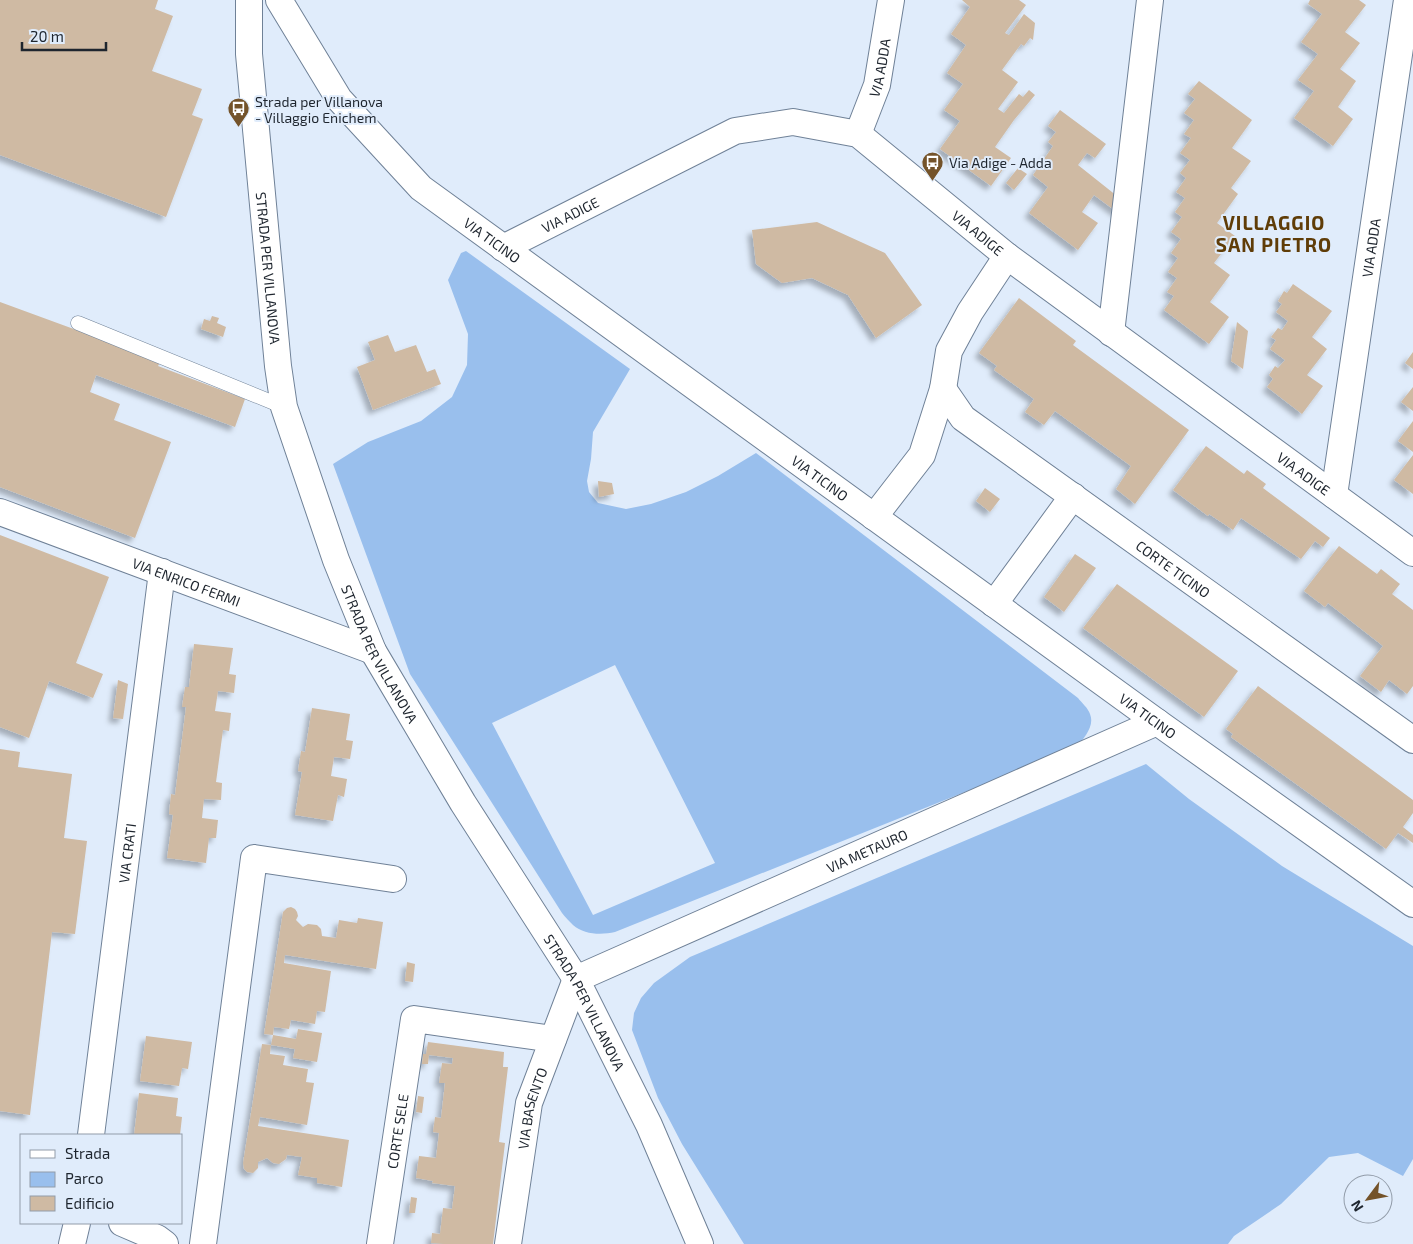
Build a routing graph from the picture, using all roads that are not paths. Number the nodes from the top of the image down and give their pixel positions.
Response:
1 (249, 0) edge
2 (279, 0) edge
3 (891, 0) edge
4 (1150, 0) edge
5 (1407, 0) edge
6 (858, 134) junction
7 (504, 248) junction
8 (1006, 256) junction
9 (78, 323) dead end
10 (1111, 333) junction
11 (942, 389) junction
12 (284, 407) junction
13 (1334, 495) junction
14 (1073, 496) junction
15 (0, 512) edge
16 (874, 517) junction
17 (1413, 553) edge
18 (162, 572) junction
19 (994, 604) junction
20 (373, 651) junction
21 (1156, 722) junction
22 (1413, 740) edge
23 (392, 879) dead end
24 (1413, 904) edge
25 (576, 979) junction
26 (553, 1039) junction
27 (91, 1134) edge
28 (77, 1224) edge
29 (124, 1224) edge
30 (72, 1244) edge
31 (165, 1244) edge
32 (203, 1244) edge
33 (380, 1244) edge
34 (508, 1244) edge
35 (700, 1244) edge

1 - 12 street, STRADA PER VILLANOVA
2 - 7 street, VIA TICINO
3 - 6 street, VIA ADDA
4 - 10 street
5 - 13 street, VIA ADDA
6 - 7 street, VIA ADIGE
6 - 8 street, VIA ADIGE
7 - 16 street, VIA TICINO
8 - 10 street, VIA ADIGE
8 - 11 street
9 - 12 lane
10 - 13 street, VIA ADIGE
11 - 14 street, CORTE TICINO
11 - 16 street
12 - 20 street, STRADA PER VILLANOVA
13 - 17 street, VIA ADIGE
14 - 19 street
14 - 22 street, CORTE TICINO
15 - 18 street, VIA ENRICO FERMI
16 - 19 street, VIA TICINO
18 - 20 street, VIA ENRICO FERMI
18 - 27 street, VIA CRATI
19 - 21 street, VIA TICINO
20 - 25 street, STRADA PER VILLANOVA
21 - 24 street, VIA TICINO
21 - 25 street, VIA METAURO
23 - 32 street
25 - 26 street, VIA BASENTO
25 - 35 street, STRADA PER VILLANOVA
26 - 33 street, CORTE SELE
26 - 34 street, VIA BASENTO
28 - 30 street
29 - 31 street

